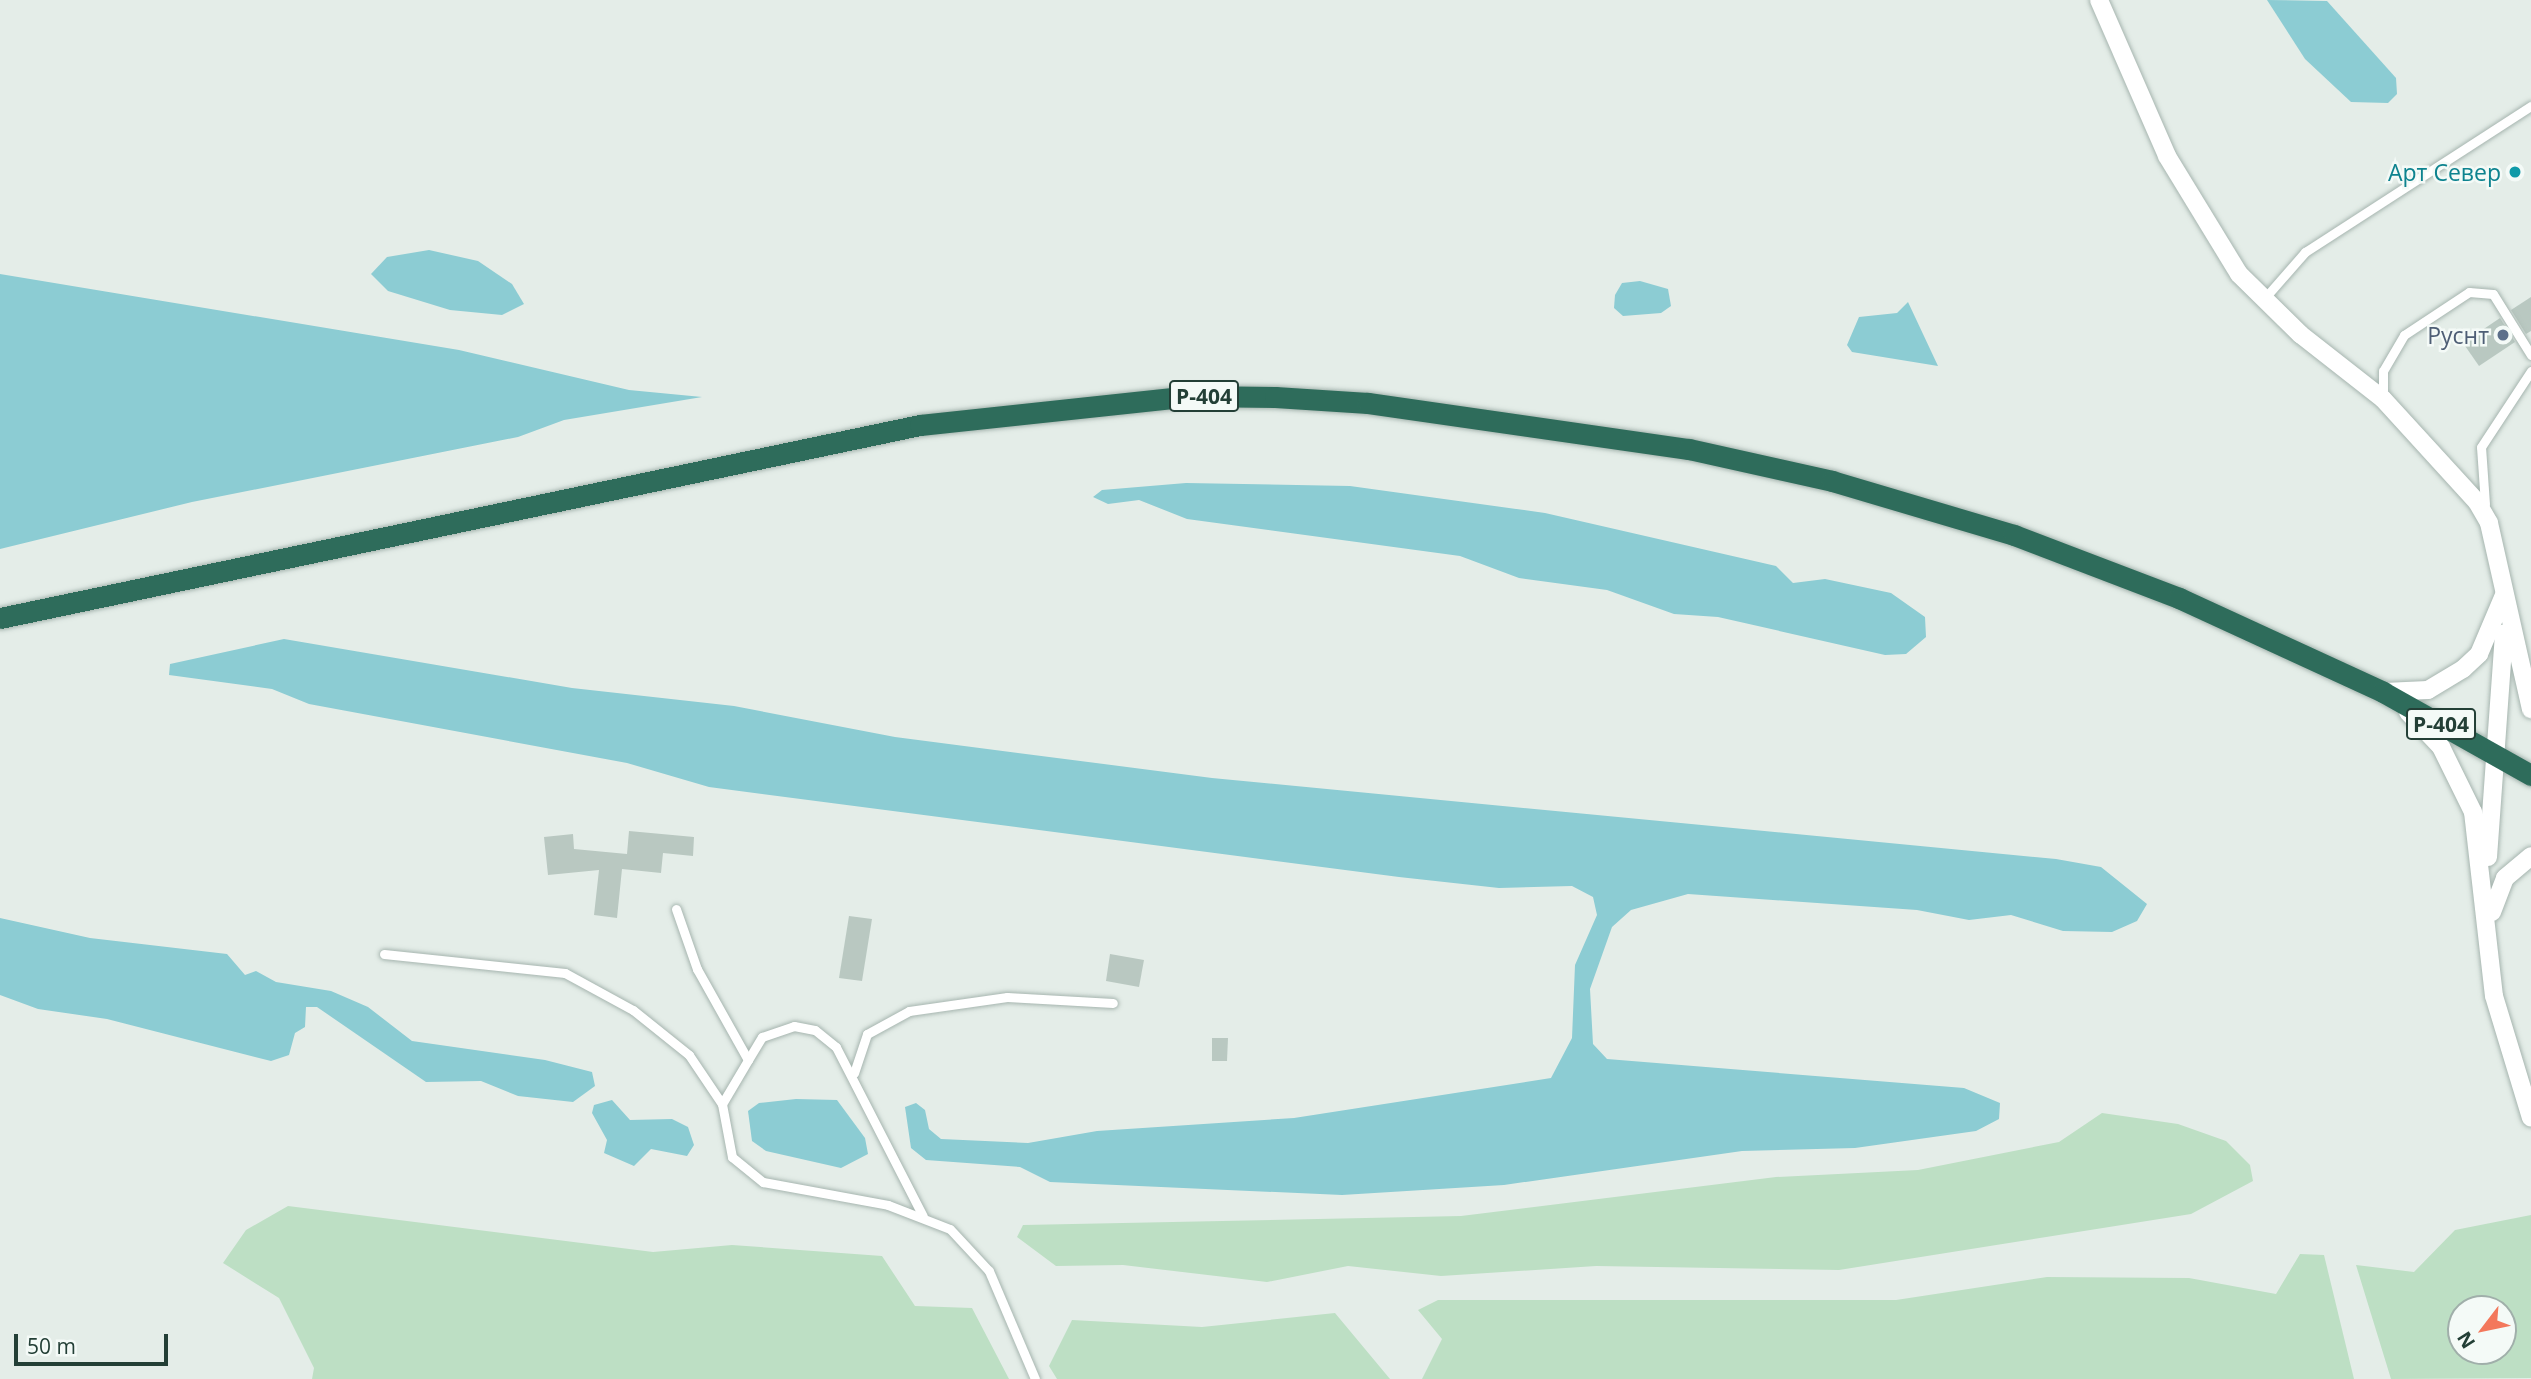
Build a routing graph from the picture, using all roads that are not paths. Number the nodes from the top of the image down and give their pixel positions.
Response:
1 (2099, 0) edge
2 (2531, 106) edge
3 (2262, 302) junction
4 (2531, 355) edge
5 (2531, 371) edge
6 (2383, 399) junction
7 (2489, 523) junction
8 (2505, 592) junction
9 (0, 618) edge
10 (2383, 692) junction
11 (2531, 709) edge
12 (2499, 755) junction
13 (2531, 775) edge
14 (2531, 856) edge
15 (2485, 888) junction
16 (676, 909) dead end
17 (2487, 943) junction
18 (384, 954) dead end
19 (1113, 1003) dead end
20 (748, 1060) junction
21 (854, 1073) junction
22 (722, 1104) junction
23 (2531, 1118) edge
24 (923, 1216) junction
25 (1035, 1379) edge

1 - 3 street
2 - 3 lane
3 - 6 street
4 - 6 lane
5 - 7 lane
6 - 7 street
7 - 8 street
8 - 10 street
8 - 11 street
8 - 12 street
9 - 10 highway, Р-404
10 - 12 highway, Р-404
10 - 15 street
12 - 13 highway, Р-404
12 - 15 street
14 - 17 street
15 - 17 street
16 - 20 lane
17 - 23 street
18 - 22 lane
19 - 21 lane
20 - 21 lane
20 - 22 lane
21 - 24 lane
22 - 24 lane
24 - 25 lane

